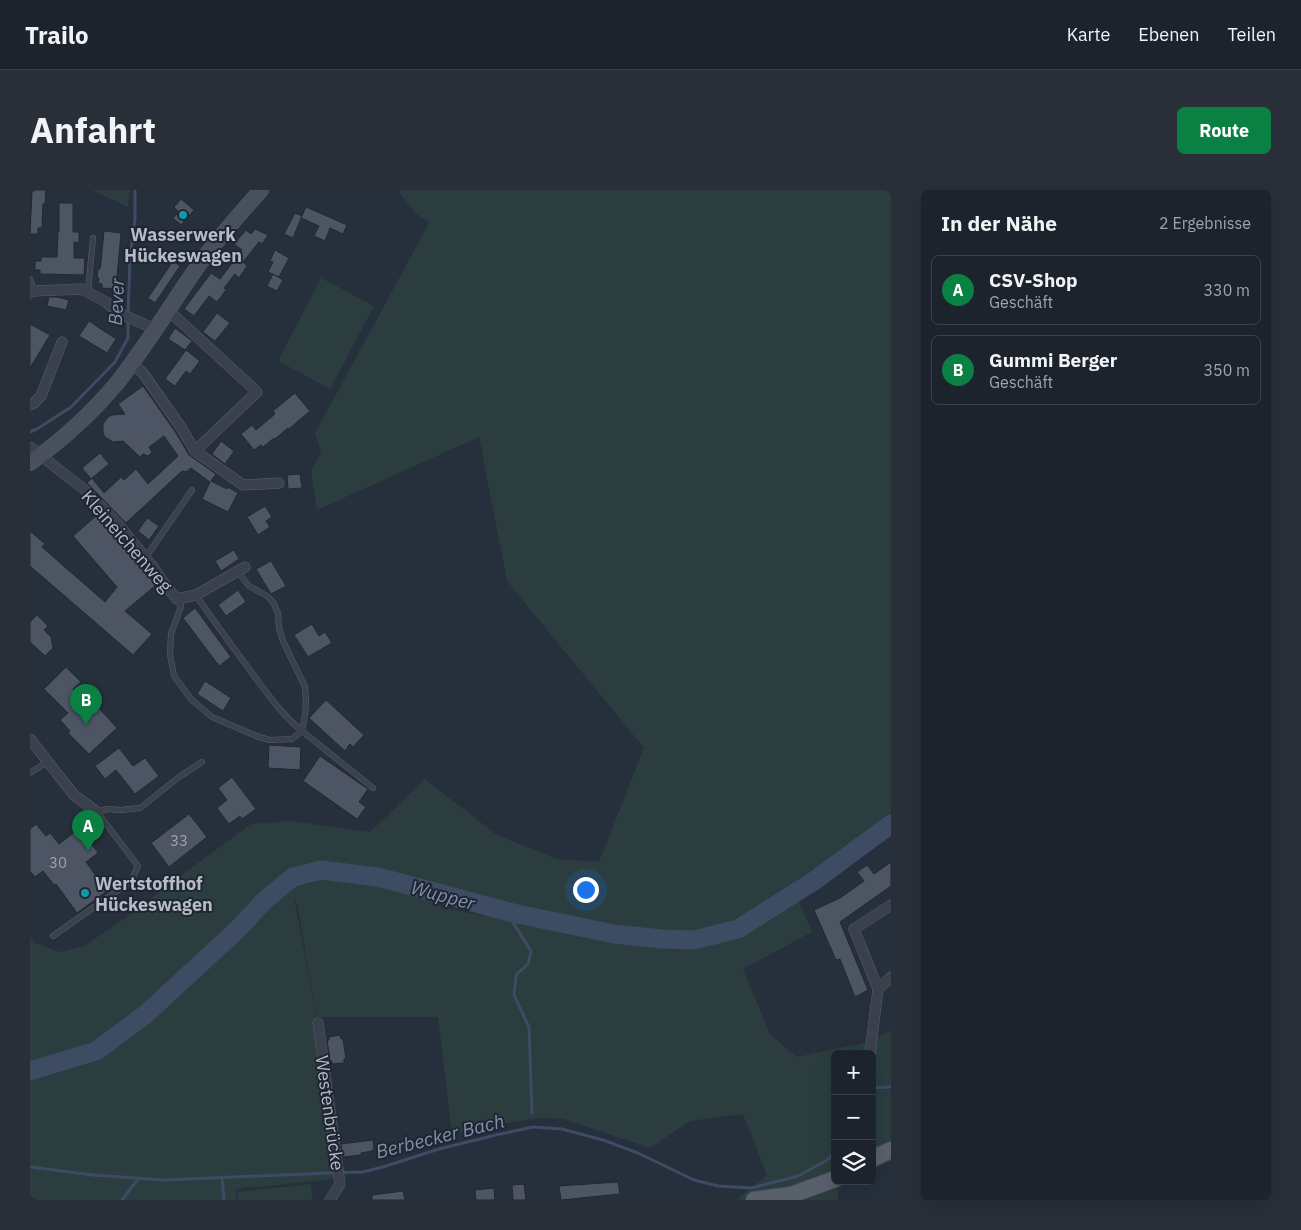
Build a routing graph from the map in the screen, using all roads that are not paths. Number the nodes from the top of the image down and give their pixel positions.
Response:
1 (261, 190) edge
2 (93, 238) dead end
3 (30, 280) edge
4 (88, 292) junction
5 (32, 293) edge
6 (168, 310) junction
7 (154, 330) junction
8 (62, 342) dead end
9 (131, 363) junction
10 (30, 405) edge
11 (195, 451) junction
12 (33, 455) edge
13 (279, 483) dead end
14 (192, 490) dead end
15 (145, 558) junction
16 (241, 569) joint
17 (196, 595) junction
18 (177, 599) junction
19 (302, 731) junction
20 (30, 739) edge
21 (48, 761) junction
22 (202, 762) dead end
23 (30, 772) edge
24 (373, 788) dead end
25 (97, 812) junction
26 (891, 905) edge
27 (53, 936) dead end
28 (891, 977) edge
29 (878, 989) junction
30 (318, 1023) dead end
31 (870, 1050) edge
32 (891, 1150) edge
33 (876, 1157) edge
34 (831, 1180) edge
35 (330, 1200) edge
36 (754, 1200) edge

1 - 6 street
2 - 4 lane
3 - 5 lane
4 - 5 street
4 - 7 street
6 - 7 street
6 - 11 street
7 - 9 street
8 - 10 street
9 - 11 street
9 - 12 street
11 - 13 street
12 - 15 street, Kleineichenweg
14 - 15 lane
15 - 18 street, Kleineichenweg
16 - 17 street, Kleineichenweg
16 - 19 lane
17 - 18 street, Kleineichenweg
17 - 19 lane
18 - 19 lane
19 - 24 lane
20 - 21 street
21 - 23 lane
21 - 25 street
22 - 25 lane
25 - 27 lane
26 - 29 street
28 - 29 street
29 - 31 street
30 - 35 street, Westenbrücke
32 - 33 main road
34 - 36 main road

